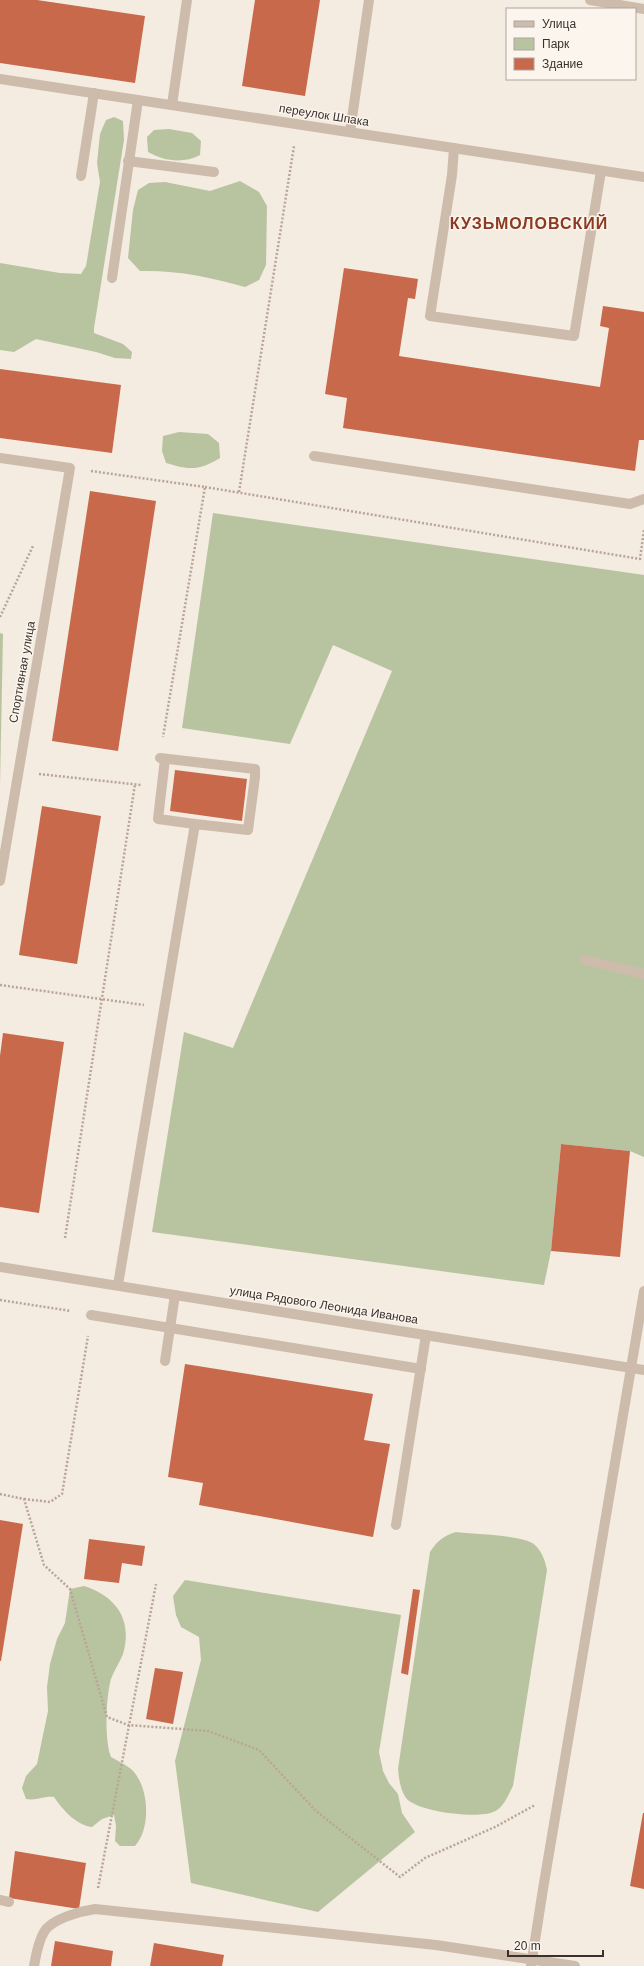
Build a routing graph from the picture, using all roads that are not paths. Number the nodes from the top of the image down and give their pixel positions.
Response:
1 (186, 0) edge
2 (369, 0) edge
3 (590, 0) edge
4 (644, 8) edge
5 (0, 79) edge
6 (94, 93) junction
7 (138, 100) junction
8 (172, 105) junction
9 (350, 132) junction
10 (454, 148) junction
11 (128, 161) junction
12 (601, 171) junction
13 (214, 172) dead end
14 (81, 176) dead end
15 (644, 177) edge
16 (112, 278) dead end
17 (314, 456) dead end
18 (0, 461) edge
19 (644, 499) edge
20 (195, 824) junction
21 (0, 881) edge
22 (586, 960) dead end
23 (644, 974) edge
24 (0, 1267) edge
25 (118, 1285) junction
26 (644, 1291) edge
27 (175, 1295) junction
28 (91, 1315) road end
29 (170, 1328) junction
30 (426, 1335) junction
31 (165, 1361) dead end
32 (421, 1368) junction
33 (631, 1368) junction
34 (644, 1370) edge
35 (396, 1525) dead end
36 (532, 1963) edge
37 (34, 1966) edge
38 (575, 1966) edge

1 - 8 street
2 - 9 street
3 - 4 street
5 - 6 street, переулок Шпака
6 - 7 street, переулок Шпака
6 - 14 street
7 - 8 street, переулок Шпака
7 - 11 street
8 - 9 street, переулок Шпака
9 - 10 street, переулок Шпака
10 - 12 street, переулок Шпака
10 - 12 street
11 - 13 street
11 - 16 street
12 - 15 street, переулок Шпака
17 - 19 street
18 - 21 street, Спортивная улица
20 - 20 street
20 - 25 street
22 - 23 street
24 - 25 street, улица Рядового Леонида Иванова
25 - 27 street, улица Рядового Леонида Иванова
26 - 33 street
27 - 29 street
27 - 30 street, улица Рядового Леонида Иванова
28 - 29 street
29 - 31 street
29 - 32 street
30 - 32 street
30 - 33 street, улица Рядового Леонида Иванова
32 - 35 street
33 - 34 street, улица Рядового Леонида Иванова
33 - 36 street
36 - 37 street
36 - 38 street

